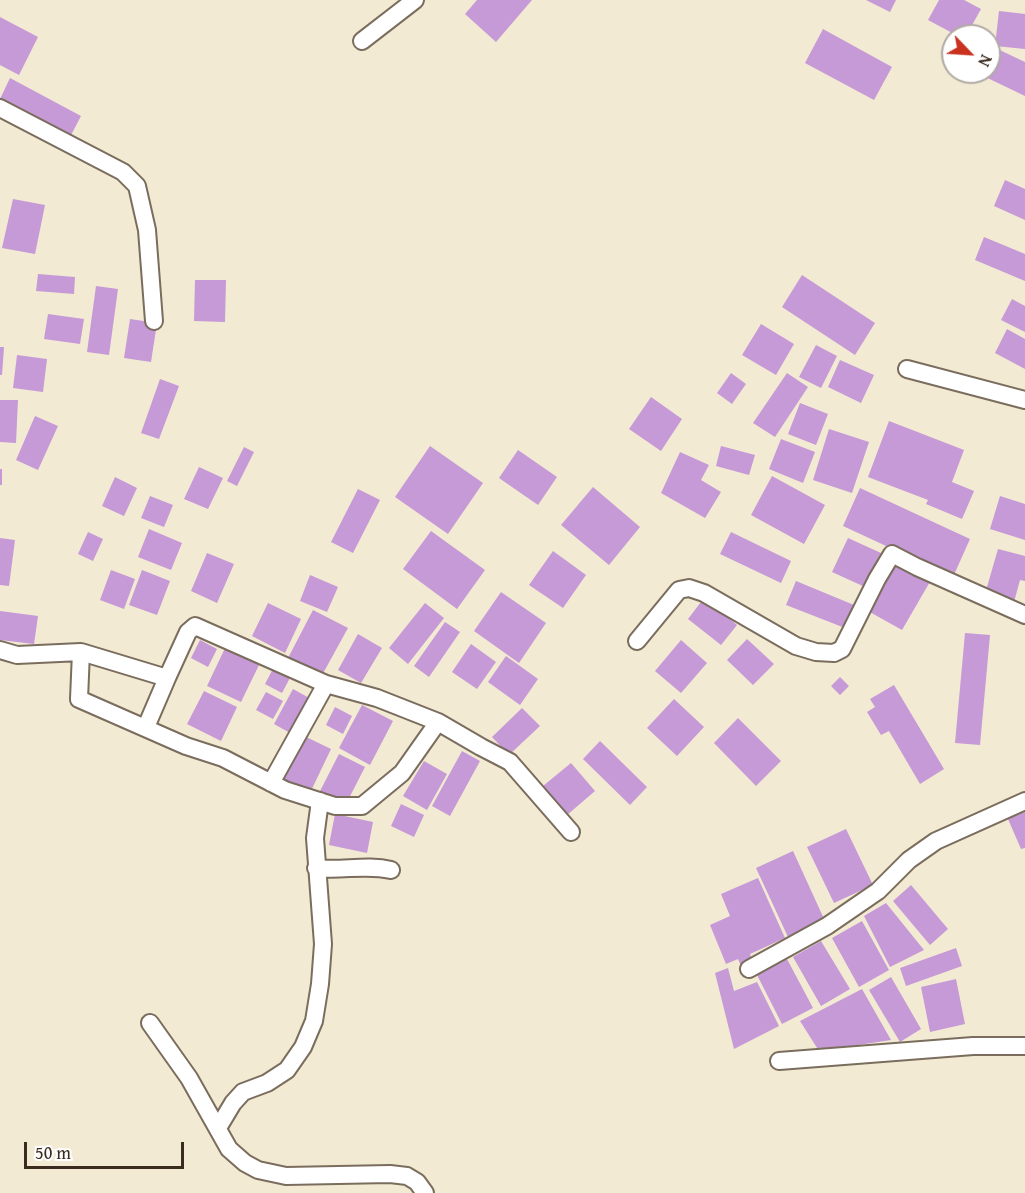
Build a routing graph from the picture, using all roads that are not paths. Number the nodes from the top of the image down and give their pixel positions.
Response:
1 (415, 0) edge
2 (362, 41) dead end
3 (0, 108) edge
4 (154, 321) dead end
5 (907, 369) dead end
6 (1025, 400) edge
7 (1025, 615) edge
8 (637, 641) dead end
9 (0, 650) edge
10 (81, 652) junction
11 (167, 678) junction
12 (326, 684) junction
13 (438, 722) junction
14 (146, 727) junction
15 (271, 783) junction
16 (320, 801) junction
17 (1025, 801) edge
18 (571, 832) dead end
19 (316, 868) junction
20 (392, 870) dead end
21 (749, 969) dead end
22 (150, 1023) dead end
23 (1025, 1046) edge
24 (779, 1061) dead end
25 (219, 1128) junction
26 (425, 1193) edge

1 - 2 street
3 - 4 street
5 - 6 street
7 - 8 street
9 - 10 street
10 - 11 street
10 - 14 street
11 - 12 street
11 - 14 street
12 - 13 street
12 - 15 street
13 - 16 street
13 - 18 street
14 - 15 street
15 - 16 street
16 - 19 street
17 - 21 street
19 - 20 street
19 - 25 street
22 - 25 street
23 - 24 street
25 - 26 street

